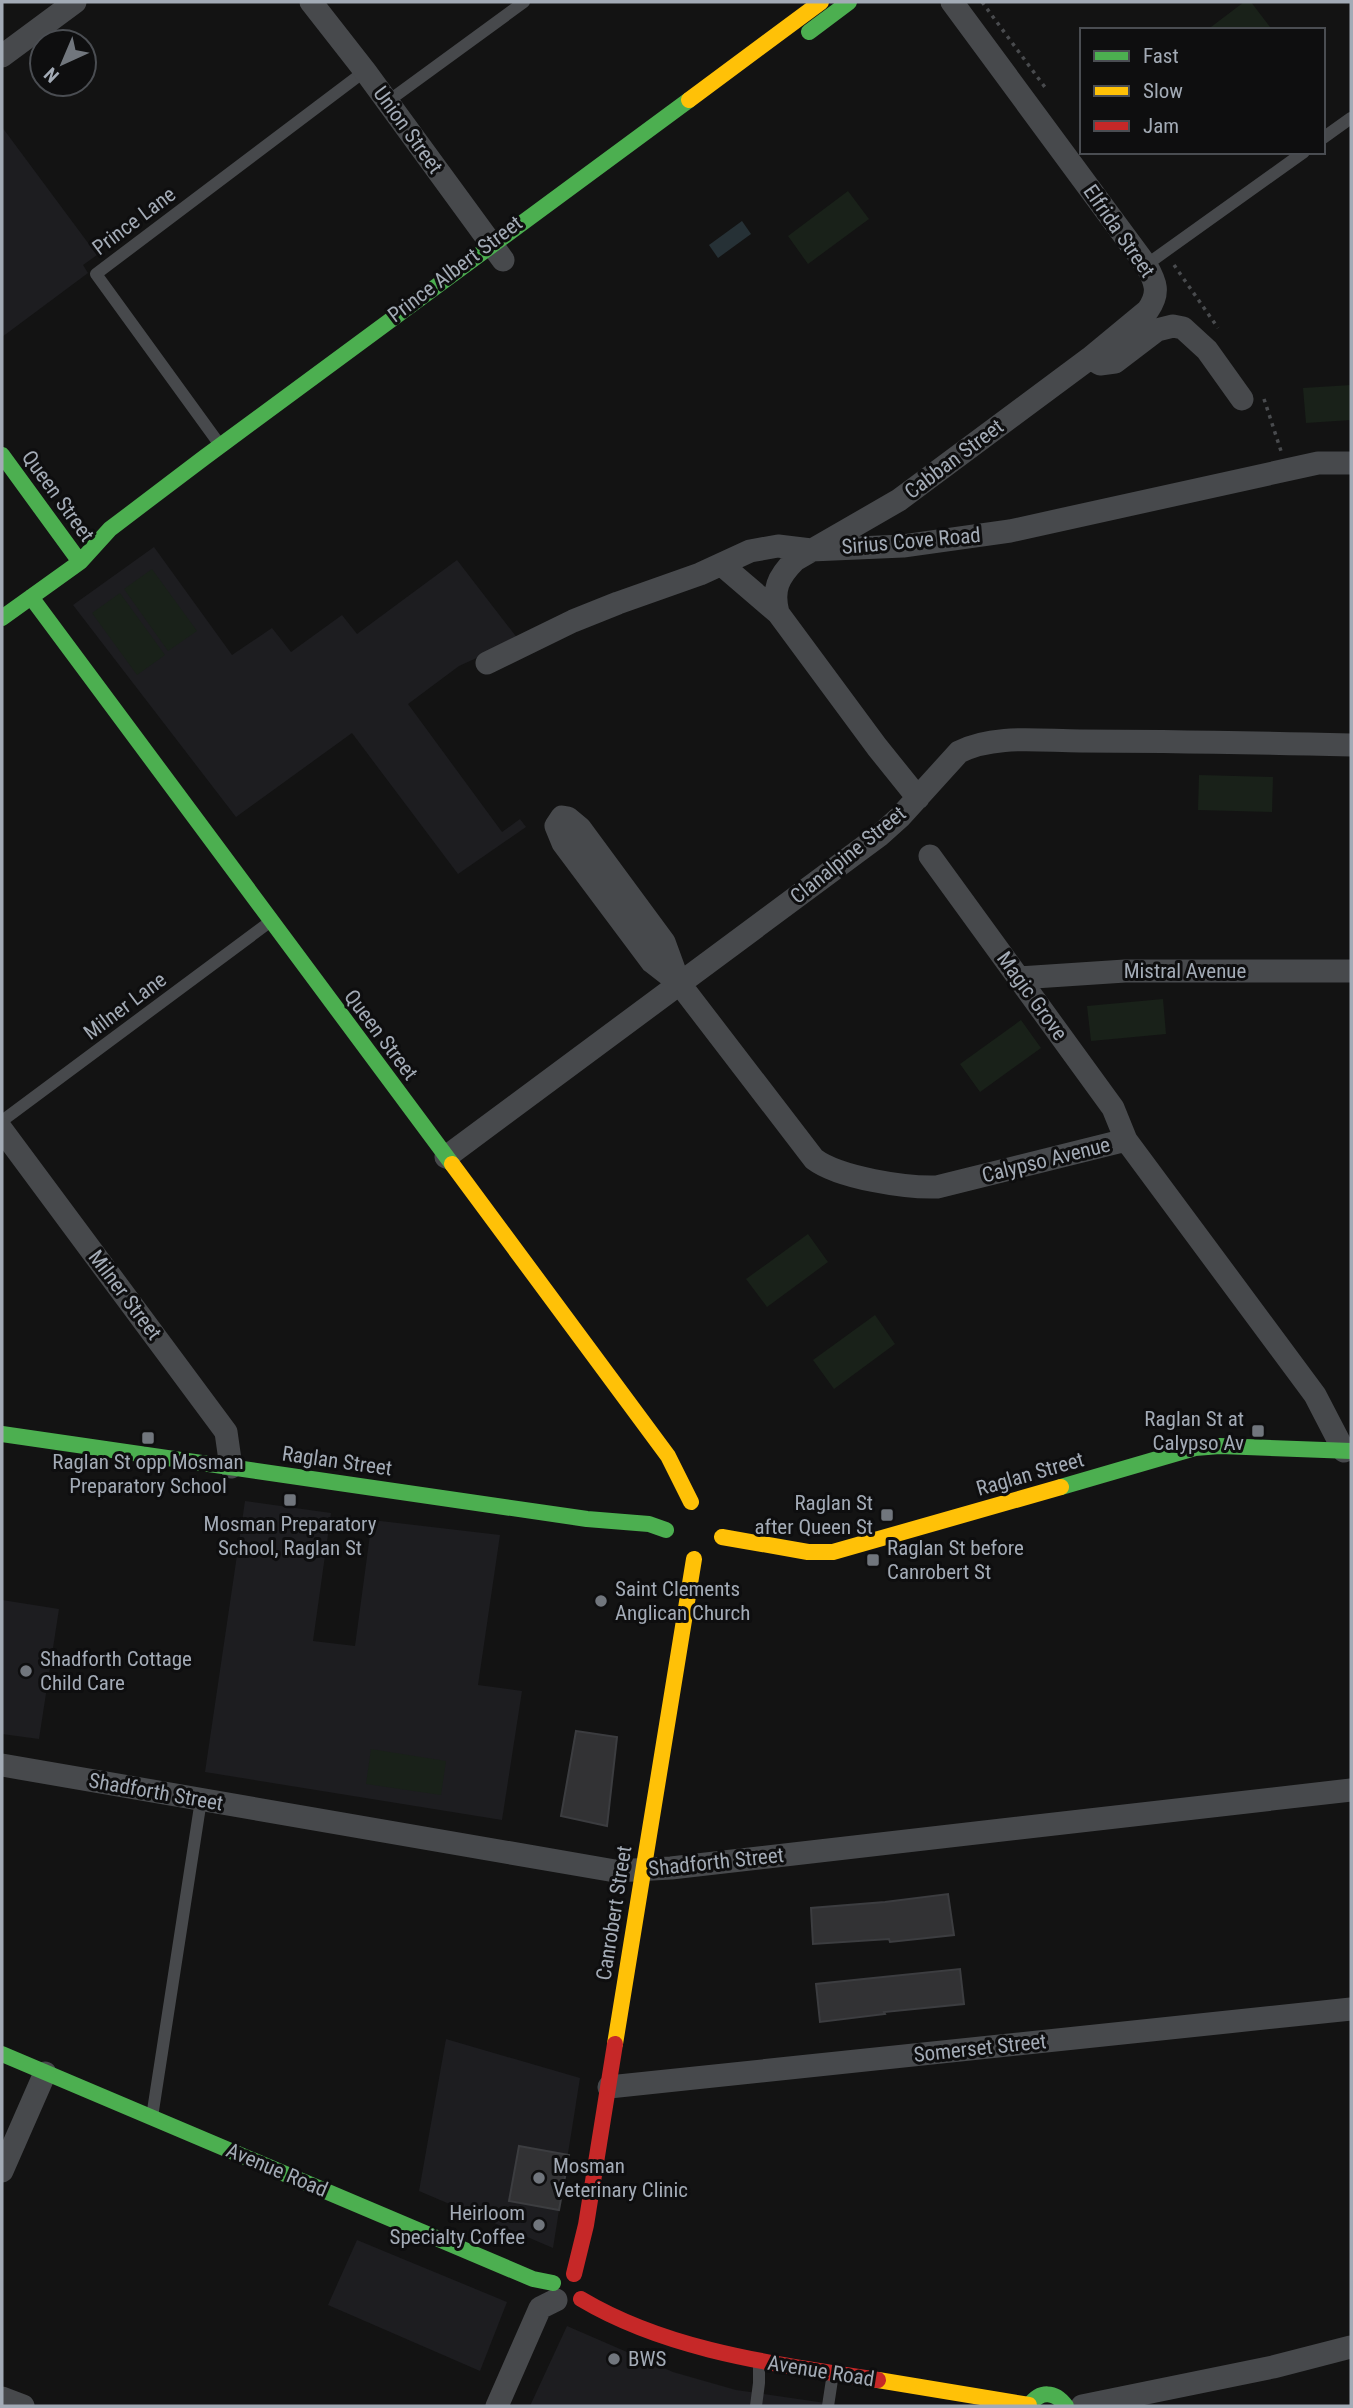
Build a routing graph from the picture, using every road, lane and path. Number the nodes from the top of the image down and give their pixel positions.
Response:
1 (75, 2) edge
2 (311, 2) edge
3 (524, 2) edge
4 (821, 2) edge
5 (849, 2) edge
6 (952, 2) edge
7 (982, 2) edge
8 (793, 43) dead end
9 (2, 56) edge
10 (365, 71) junction
11 (1051, 96) dead end
12 (387, 102) junction
13 (1351, 118) edge
14 (1325, 137) edge
15 (1301, 154) edge
16 (500, 256) junction
17 (1146, 265) junction
18 (1189, 287) dead end
19 (1207, 312) dead end
20 (1090, 358) junction
21 (1251, 395) joint
22 (220, 446) junction
23 (2, 455) edge
24 (1351, 463) edge
25 (1286, 470) junction
26 (118, 545) dead end
27 (811, 550) junction
28 (80, 562) junction
29 (722, 565) junction
30 (31, 597) junction
31 (778, 613) junction
32 (2, 618) edge
33 (487, 663) dead end
34 (1351, 745) edge
35 (918, 797) junction
36 (930, 856) dead end
37 (271, 921) junction
38 (1351, 971) edge
39 (1019, 978) junction
40 (679, 983) junction
41 (2, 1121) edge
42 (2, 1130) edge
43 (1126, 1140) junction
44 (446, 1157) junction
45 (2, 1434) edge
46 (1348, 1451) edge
47 (231, 1467) junction
48 (709, 1506) dead end
49 (676, 1514) junction
50 (721, 1519) dead end
51 (699, 1550) junction
52 (2, 1765) edge
53 (1351, 1790) edge
54 (201, 1800) junction
55 (642, 1871) junction
56 (1351, 2010) edge
57 (2, 2054) edge
58 (45, 2073) junction
59 (609, 2087) junction
60 (152, 2118) junction
61 (2, 2171) edge
62 (574, 2274) junction
63 (554, 2291) junction
64 (581, 2299) junction
65 (1351, 2347) edge
66 (759, 2361) junction
67 (833, 2372) junction
68 (2, 2398) edge
69 (23, 2406) edge
70 (496, 2406) edge
71 (756, 2406) edge
72 (828, 2406) edge
73 (1029, 2406) edge
74 (1066, 2406) edge
75 (1082, 2406) edge

1 - 9 street
2 - 10 street, Union Street
3 - 12 lane
4 - 16 street, Prince Albert Street
5 - 8 street
6 - 17 street, Elfrida Street
7 - 11 path
10 - 12 street, Union Street
10 - 22 lane, Prince Lane
12 - 16 street, Union Street
13 - 14 lane
15 - 17 lane
16 - 22 street, Prince Albert Street
17 - 20 street, Elfrida Street
18 - 19 path
20 - 21 street
20 - 27 street, Cabban Street
21 - 25 path
22 - 28 street, Prince Albert Street
23 - 28 street, Queen Street
24 - 25 street, Sirius Cove Road
25 - 27 street, Sirius Cove Road
26 - 28 street, Prince Albert Street
27 - 29 street, Sirius Cove Road
27 - 31 street
28 - 30 street, Prince Albert Street
29 - 31 street
29 - 33 street, Sirius Cove Road
30 - 32 street, Prince Albert Street
30 - 37 street, Queen Street
31 - 35 street
34 - 35 street, Clanalpine Street
35 - 40 street, Clanalpine Street
36 - 39 street, Magic Grove
37 - 41 lane, Milner Lane
37 - 44 street, Queen Street
38 - 39 street, Mistral Avenue
39 - 43 street, Magic Grove
40 - 40 street, Calypso Avenue
40 - 43 street, Calypso Avenue
40 - 44 street, Clanalpine Street
42 - 47 street, Milner Street
43 - 46 street, Calypso Avenue
44 - 49 street, Queen Street
45 - 47 street, Raglan Street
46 - 51 street, Raglan Street
47 - 49 street, Raglan Street
48 - 49 street, Raglan Street
49 - 51 street, Queen Street
50 - 51 street, Canrobert Street
51 - 55 street, Canrobert Street
52 - 54 street, Shadforth Street
53 - 55 street, Shadforth Street
54 - 55 street, Shadforth Street
54 - 60 lane
55 - 59 street, Canrobert Street
56 - 59 street, Somerset Street
57 - 58 street, Avenue Road
58 - 60 street, Avenue Road
58 - 61 street
59 - 62 street, Canrobert Street
60 - 63 street, Avenue Road
62 - 63 street
62 - 64 street
63 - 64 street
63 - 70 street
64 - 66 street, Avenue Road
65 - 75 street
66 - 67 street, Avenue Road
66 - 71 lane
67 - 72 lane
67 - 73 street, Avenue Road
68 - 69 street
73 - 74 street

